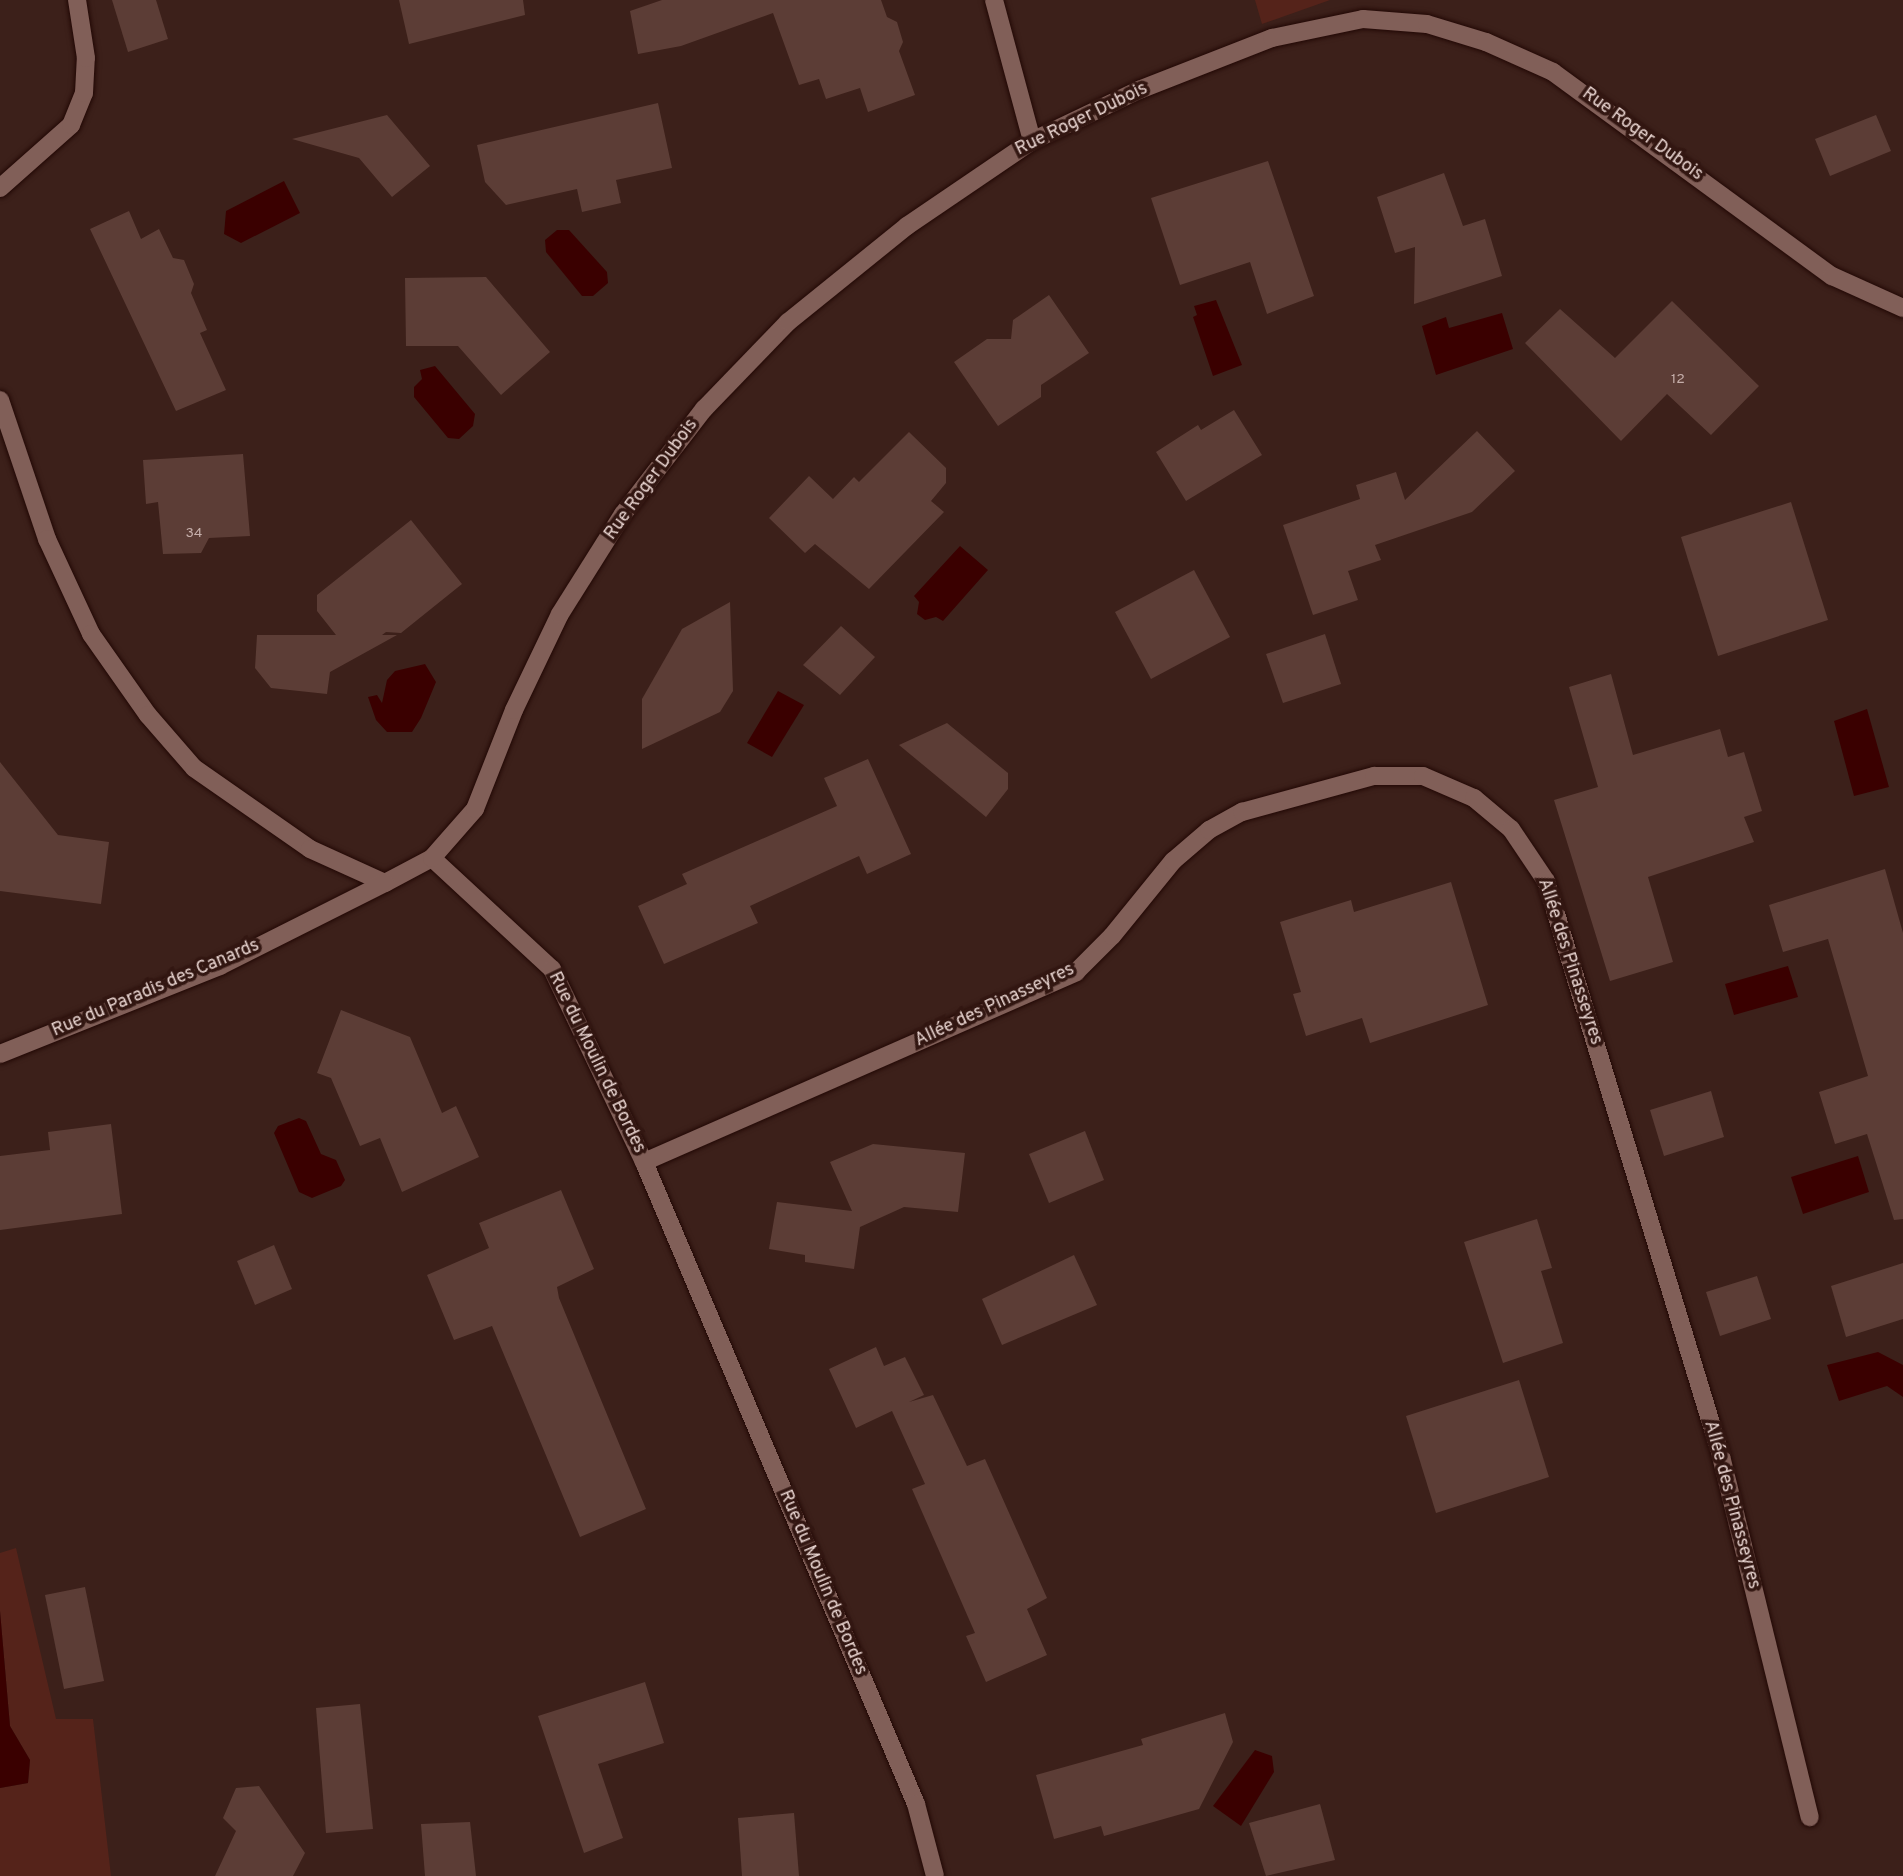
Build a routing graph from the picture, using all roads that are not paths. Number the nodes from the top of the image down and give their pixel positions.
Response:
1 (77, 0) edge
2 (994, 0) edge
3 (1032, 141) junction
4 (0, 188) edge
5 (1903, 308) edge
6 (0, 401) edge
7 (432, 858) junction
8 (385, 883) junction
9 (0, 1054) edge
10 (644, 1163) junction
11 (1810, 1817) dead end
12 (935, 1876) edge

1 - 4 street
2 - 3 street
3 - 5 street, Rue Roger Dubois
3 - 7 street, Rue Roger Dubois
6 - 8 street
7 - 8 street
7 - 10 street, Rue du Moulin de Bordes
8 - 9 street, Rue du Paradis des Canards
10 - 11 street, Allée des Pinasseyres
10 - 12 street, Rue du Moulin de Bordes

